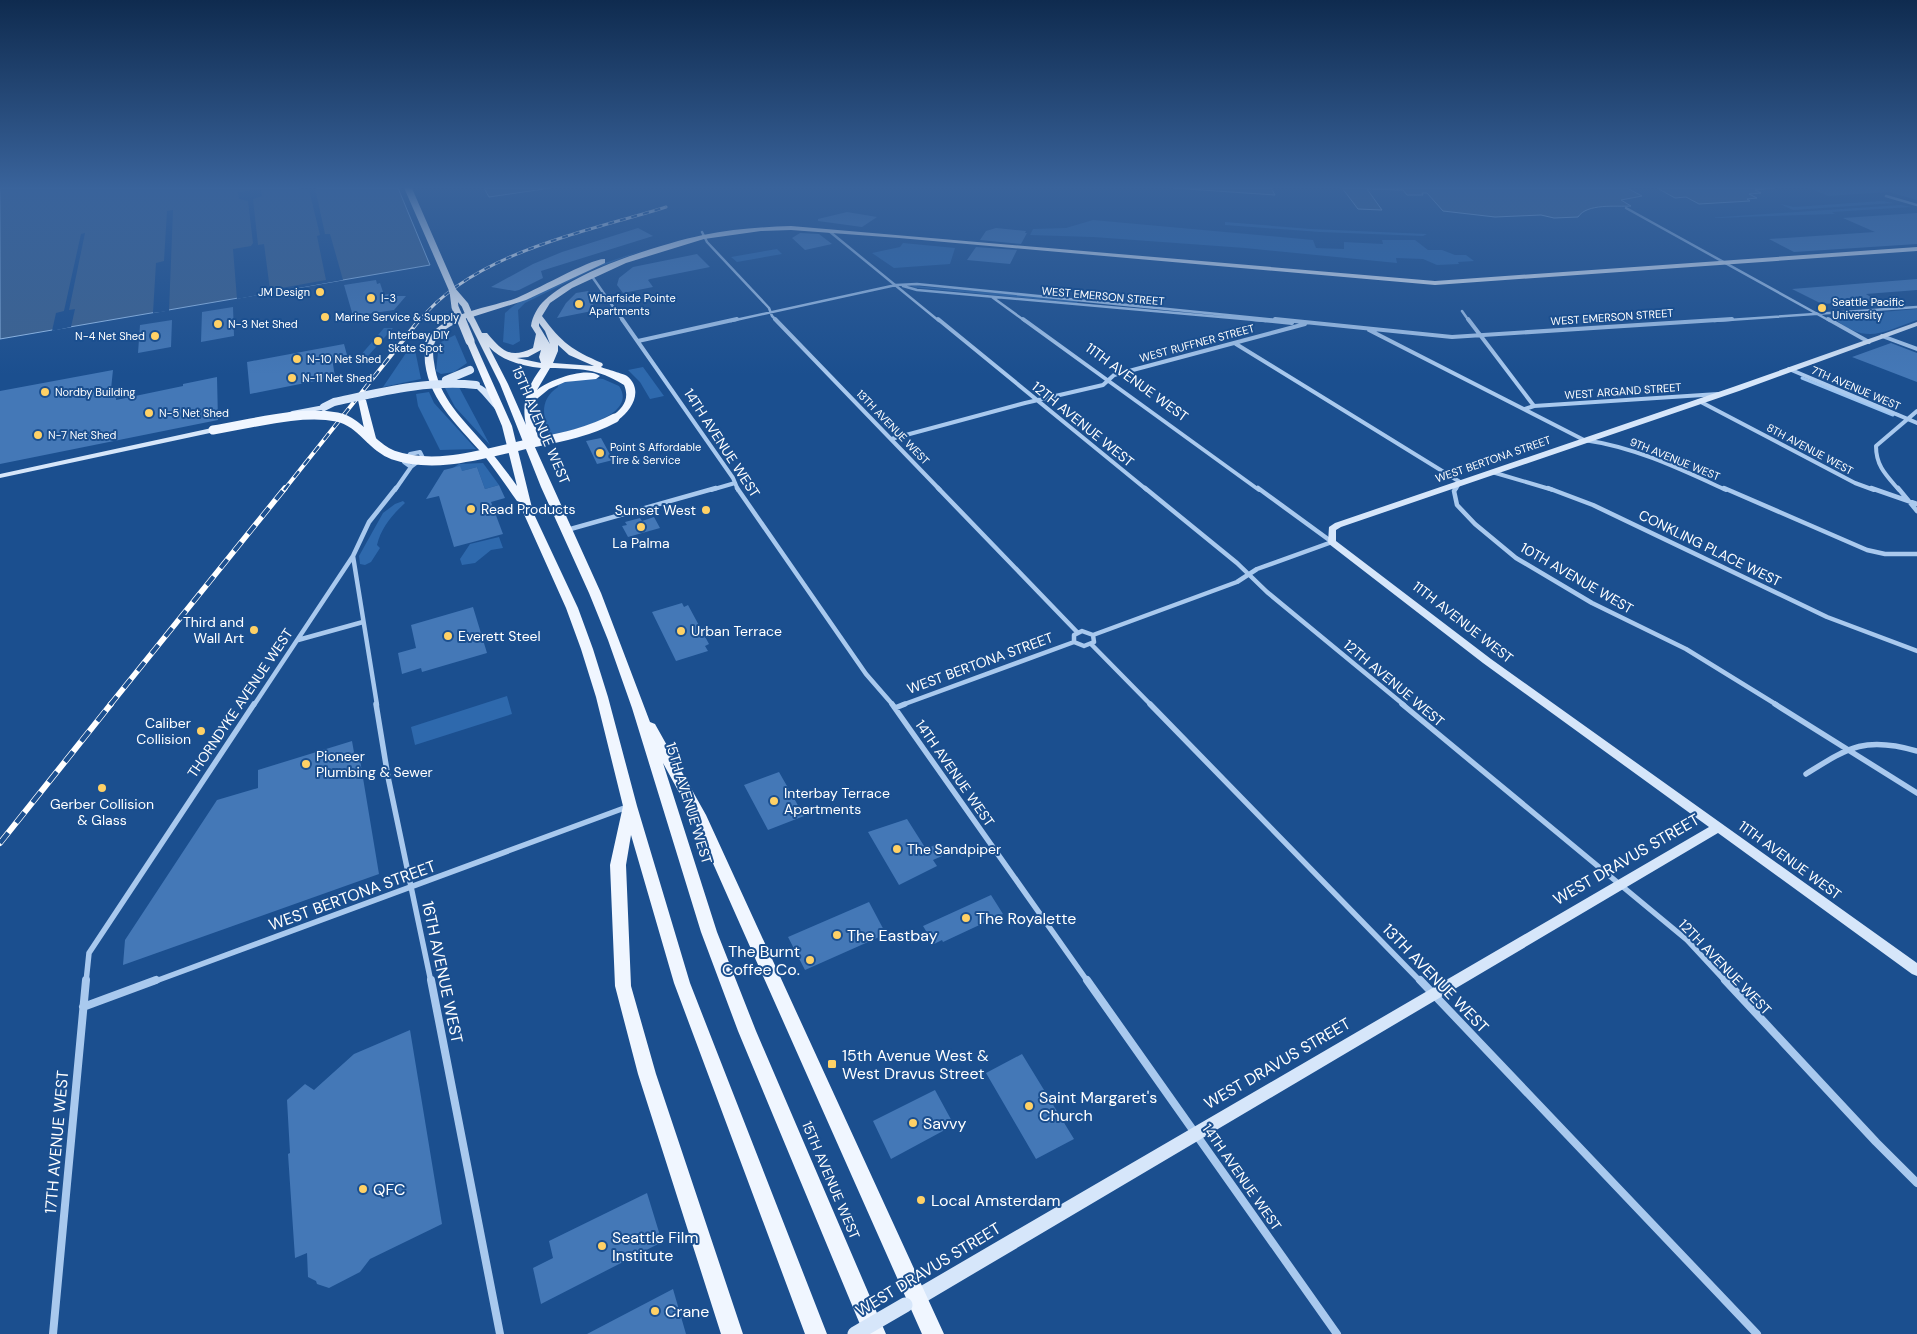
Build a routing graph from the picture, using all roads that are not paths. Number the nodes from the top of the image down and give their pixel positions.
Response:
1 (435, 250) edge
2 (642, 250) edge
3 (657, 250) edge
4 (715, 250) edge
5 (853, 250) edge
6 (1053, 250) edge
7 (1703, 250) edge
8 (1900, 250) edge
9 (1726, 263) junction
10 (591, 275) junction
11 (896, 285) junction
12 (453, 291) junction
13 (992, 297) junction
14 (1917, 307) edge
15 (1462, 311) dead end
16 (770, 312) junction
17 (1819, 314) junction
18 (538, 316) junction
19 (1308, 324) junction
20 (1917, 324) edge
21 (1366, 329) junction
22 (550, 332) junction
23 (539, 335) junction
24 (1482, 336) junction
25 (1882, 336) junction
26 (479, 340) junction
27 (638, 341) junction
28 (1869, 342) junction
29 (1236, 344) junction
30 (1917, 349) edge
31 (498, 351) junction
32 (476, 354) junction
33 (547, 366) junction
34 (1789, 369) junction
35 (1109, 381) junction
36 (627, 383) junction
37 (429, 386) junction
38 (1721, 394) junction
39 (362, 400) junction
40 (1038, 401) junction
41 (1698, 401) junction
42 (528, 404) junction
43 (1534, 406) junction
44 (324, 407) junction
45 (500, 409) junction
46 (1525, 409) junction
47 (1917, 411) edge
48 (1907, 419) junction
49 (1917, 423) edge
50 (213, 430) junction
51 (891, 439) junction
52 (1584, 440) junction
53 (372, 442) junction
54 (411, 467) dead end
55 (1491, 472) junction
56 (540, 474) junction
57 (0, 476) edge
58 (1460, 482) junction
59 (735, 483) junction
60 (1907, 502) junction
61 (524, 503) junction
62 (1917, 504) edge
63 (1917, 511) edge
64 (566, 530) junction
65 (1332, 542) junction
66 (1917, 554) edge
67 (353, 556) junction
68 (1248, 575) junction
69 (362, 622) junction
70 (1077, 632) junction
71 (1093, 635) junction
72 (298, 640) junction
73 (1074, 642) junction
74 (1092, 644) junction
75 (1917, 651) edge
76 (639, 708) junction
77 (894, 708) junction
78 (1848, 749) junction
79 (1917, 751) edge
80 (1806, 774) dead end
81 (1917, 793) edge
82 (630, 806) junction
83 (1718, 826) junction
84 (1621, 884) junction
85 (411, 888) junction
86 (89, 953) joint
87 (1917, 970) edge
88 (1433, 994) junction
89 (83, 1007) junction
90 (1195, 1132) junction
91 (1917, 1183) edge
92 (911, 1302) junction
93 (53, 1334) edge
94 (500, 1334) edge
95 (732, 1334) edge
96 (816, 1334) edge
97 (855, 1334) edge
98 (875, 1334) edge
99 (933, 1334) edge
100 (1337, 1334) edge
101 (1756, 1334) edge

1 - 12 main road, 15TH AVENUE WEST, bridge
2 - 61 main road
3 - 10 main road
4 - 16 street, 13TH AVENUE WEST
5 - 11 street, 12TH AVENUE WEST
6 - 9 main road
7 - 9 street
8 - 9 main road
9 - 17 street
10 - 18 main road
10 - 27 street, 14TH AVENUE WEST
11 - 13 street, WEST EMERSON STREET
11 - 16 street, WEST EMERSON STREET
11 - 19 street, WEST EMERSON STREET
11 - 40 street, 12TH AVENUE WEST
12 - 26 main road, 15TH AVENUE WEST, bridge
12 - 26 main road, 15TH AVENUE WEST, bridge
13 - 19 street, WEST EMERSON STREET
13 - 35 street, 11TH AVENUE WEST
14 - 17 street, WEST EMERSON STREET
15 - 24 street
16 - 27 street, WEST EMERSON STREET
16 - 51 street, 13TH AVENUE WEST
17 - 24 street, WEST EMERSON STREET
17 - 28 street
18 - 22 main road
18 - 23 main road
19 - 21 street, WEST EMERSON STREET
19 - 29 street, WEST RUFFNER STREET
20 - 25 street, WEST BERTONA STREET
21 - 24 street, WEST EMERSON STREET
21 - 46 street, 9TH AVENUE WEST
22 - 33 main road
22 - 36 main road
23 - 31 main road
23 - 33 main road
24 - 43 street
25 - 28 street, WEST BERTONA STREET
25 - 30 street
26 - 31 main road
26 - 32 main road, 15TH AVENUE WEST
26 - 56 main road, 15TH AVENUE WEST
27 - 59 street, 14TH AVENUE WEST
28 - 34 street, WEST BERTONA STREET
29 - 35 street, WEST RUFFNER STREET
29 - 58 street
31 - 33 main road
32 - 37 street, bridge
32 - 45 main road, 15TH AVENUE WEST
33 - 36 main road
33 - 42 main road
34 - 38 street, WEST BERTONA STREET
34 - 48 street, 7TH AVENUE WEST
35 - 40 street, WEST RUFFNER STREET
35 - 65 street, 11TH AVENUE WEST
36 - 42 main road
36 - 53 main road, bridge
37 - 39 street, bridge
37 - 44 street, bridge
37 - 45 street, bridge
38 - 41 street, WEST BERTONA STREET
38 - 43 street, WEST ARGAND STREET
39 - 44 street, bridge
39 - 53 main road
40 - 51 street, WEST RUFFNER STREET
40 - 68 street, 12TH AVENUE WEST
41 - 52 street, WEST BERTONA STREET
41 - 60 street, 8TH AVENUE WEST
42 - 56 main road
43 - 46 street, WEST ARGAND STREET
44 - 50 street, bridge
45 - 61 main road, 15TH AVENUE WEST
46 - 52 street, 9TH AVENUE WEST
47 - 48 street
48 - 49 street, 7TH AVENUE WEST
48 - 60 street
50 - 53 main road, bridge
50 - 57 street
51 - 70 street, 13TH AVENUE WEST
52 - 55 street, WEST BERTONA STREET
52 - 66 street, 9TH AVENUE WEST
54 - 67 street, THORNDYKE AVENUE WEST
55 - 58 street, WEST BERTONA STREET
55 - 75 street, CONKLING PLACE WEST
56 - 64 main road, 15TH AVENUE WEST
58 - 65 street, WEST BERTONA STREET
58 - 78 street, 10TH AVENUE WEST
59 - 64 street
59 - 77 street, 14TH AVENUE WEST
60 - 62 street, 8TH AVENUE WEST
60 - 63 street
61 - 82 main road, 15TH AVENUE WEST
64 - 76 main road, 15TH AVENUE WEST
65 - 68 street
65 - 83 street, 11TH AVENUE WEST
67 - 69 street, 16TH AVENUE WEST
67 - 72 street, THORNDYKE AVENUE WEST
68 - 71 street
68 - 84 street, 12TH AVENUE WEST
69 - 72 street
69 - 85 street, 16TH AVENUE WEST
70 - 71 street
70 - 73 street
71 - 74 street
72 - 86 street, THORNDYKE AVENUE WEST
73 - 74 street
73 - 77 street, WEST BERTONA STREET
74 - 88 street, 13TH AVENUE WEST
76 - 92 main road
76 - 98 main road, 15TH AVENUE WEST
77 - 90 street, 14TH AVENUE WEST
78 - 79 street
78 - 80 street
78 - 81 street, 10TH AVENUE WEST
82 - 85 street, WEST BERTONA STREET
82 - 95 main road
82 - 96 main road, 15TH AVENUE WEST
83 - 84 street, WEST DRAVUS STREET
83 - 87 street, 11TH AVENUE WEST
84 - 88 street, WEST DRAVUS STREET
84 - 91 street, 12TH AVENUE WEST
85 - 89 street, WEST BERTONA STREET
85 - 94 street, 16TH AVENUE WEST
86 - 89 street, 17TH AVENUE WEST
88 - 90 street, WEST DRAVUS STREET
88 - 101 street, 13TH AVENUE WEST
89 - 93 street, 17TH AVENUE WEST
90 - 92 street, WEST DRAVUS STREET
90 - 100 street, 14TH AVENUE WEST
92 - 97 street, WEST DRAVUS STREET, bridge
92 - 99 main road

